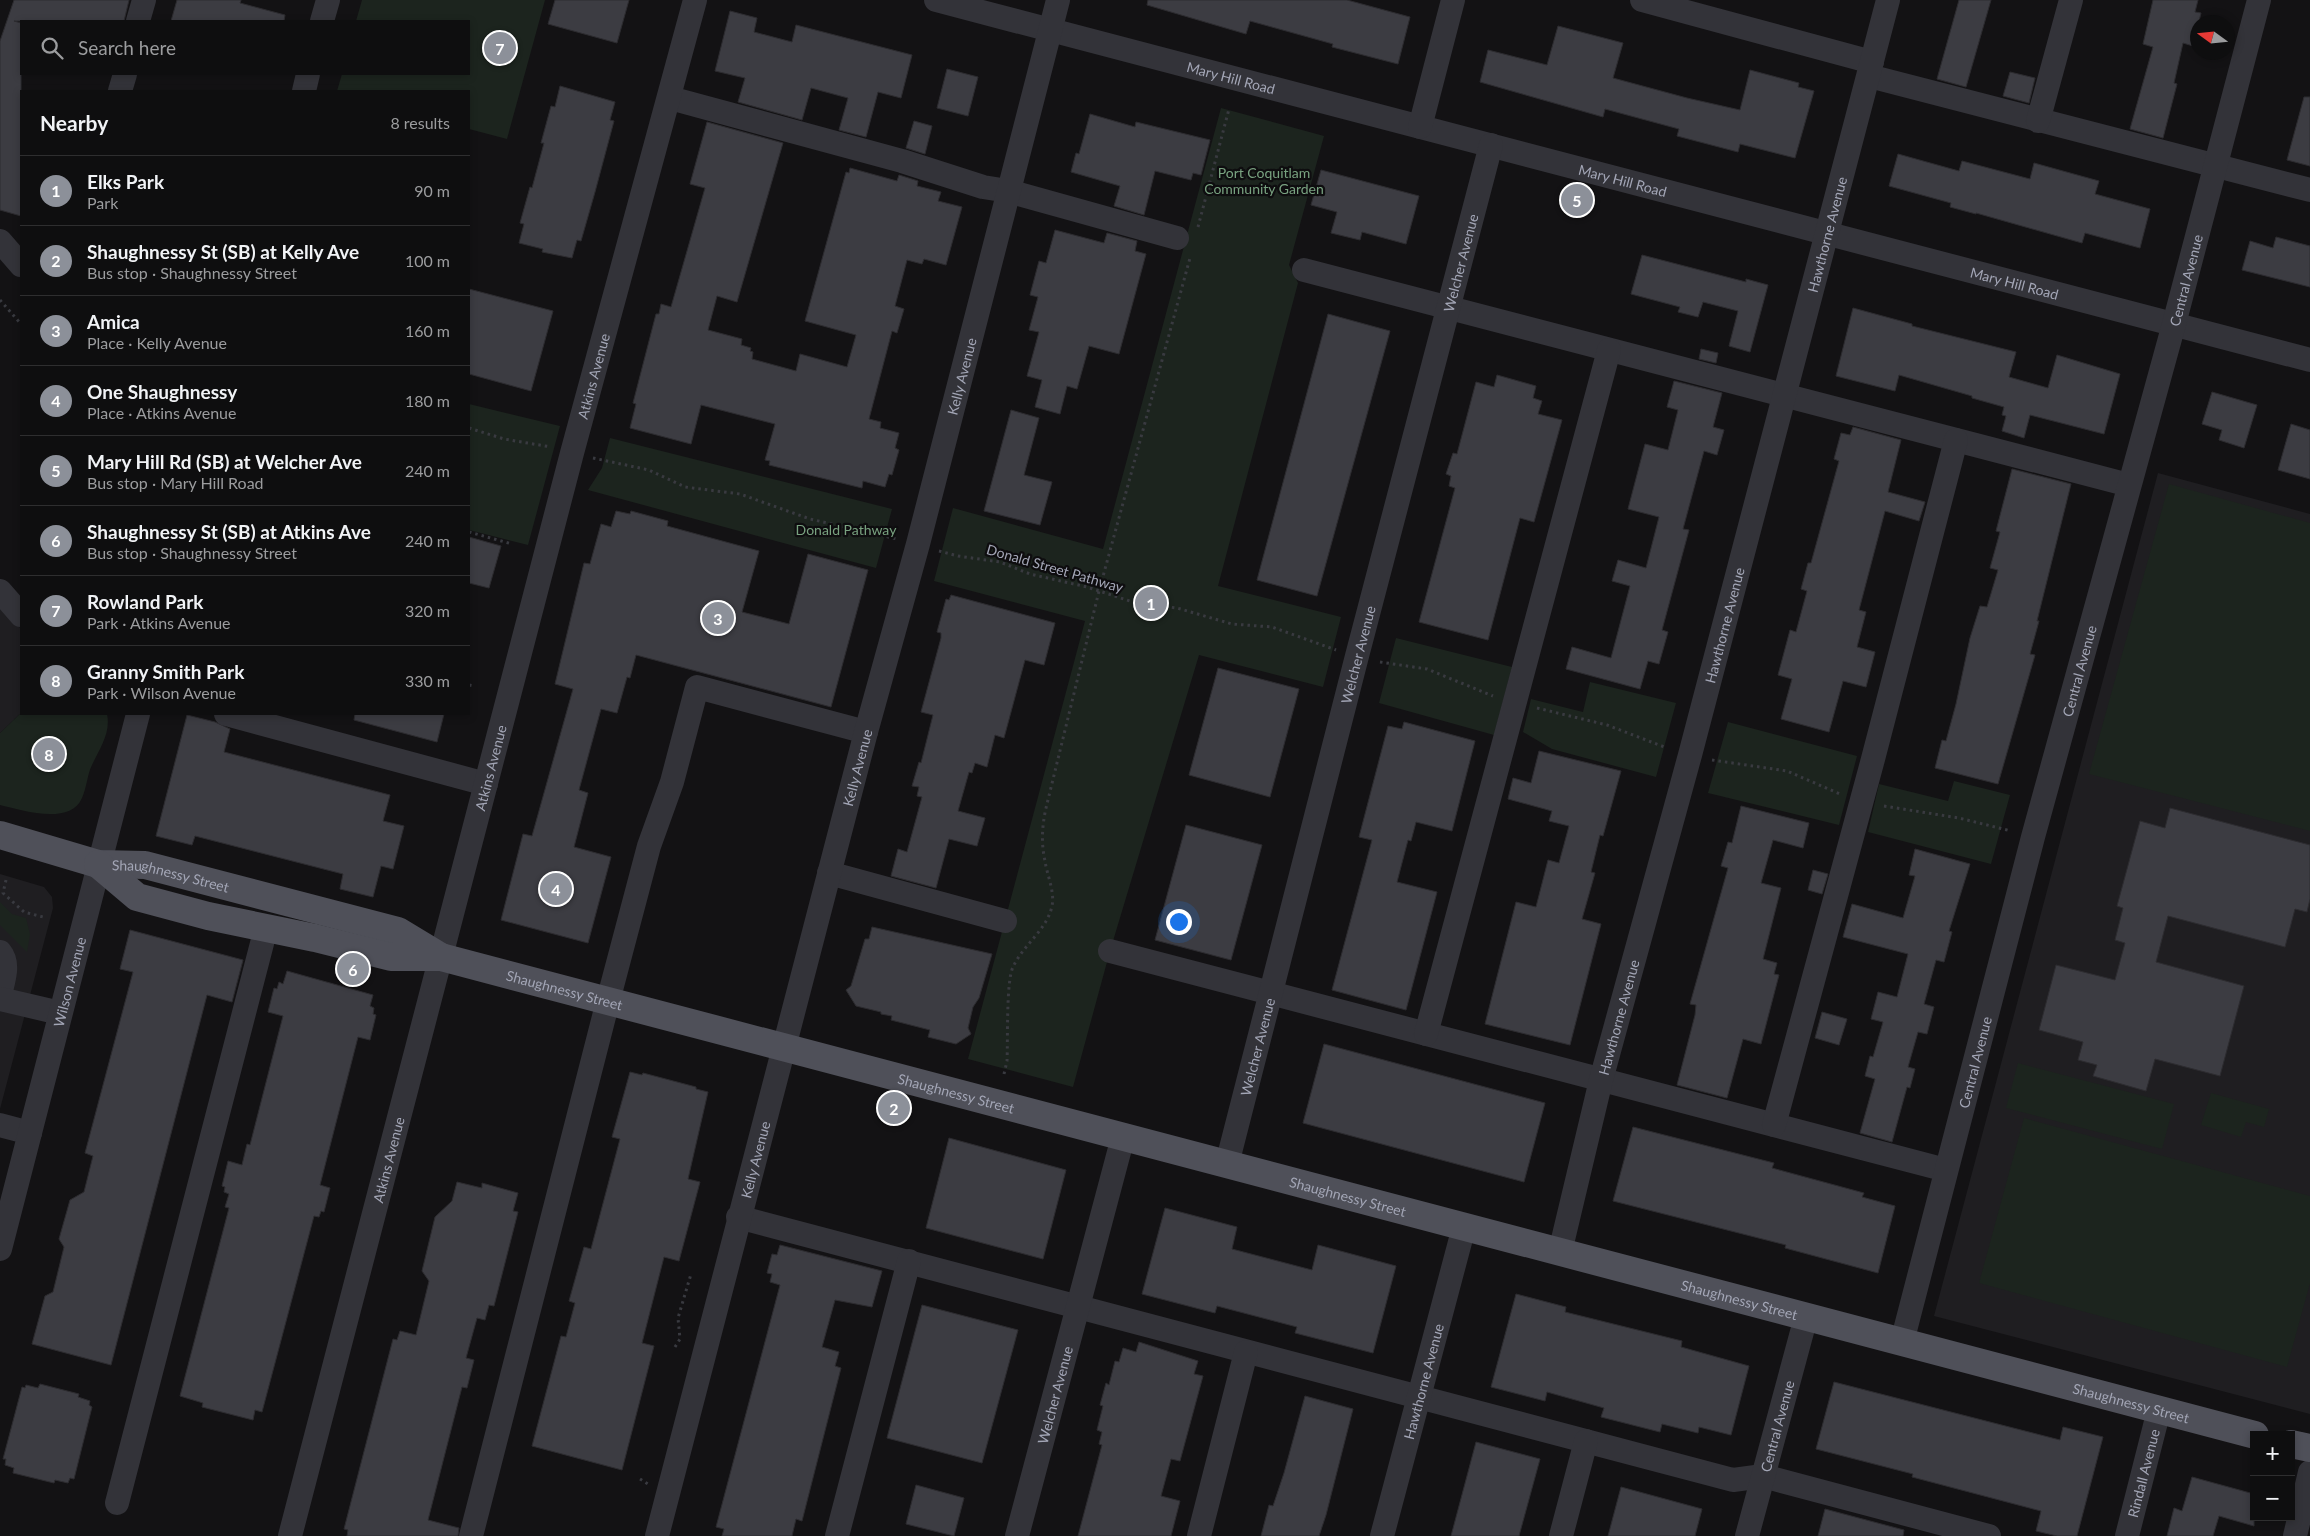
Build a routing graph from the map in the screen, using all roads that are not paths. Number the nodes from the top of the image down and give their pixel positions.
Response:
1 (144, 0) edge
2 (328, 0) edge
3 (695, 0) edge
4 (936, 0) edge
5 (1058, 0) edge
6 (1453, 0) edge
7 (1642, 0) edge
8 (1888, 0) edge
9 (2071, 0) edge
10 (2259, 0) edge
11 (138, 20) edge
12 (322, 20) edge
13 (1050, 30) junction
14 (1870, 69) junction
15 (124, 75) edge
16 (308, 75) edge
17 (120, 90) edge
18 (304, 90) edge
19 (670, 98) junction
20 (2038, 120) junction
21 (1420, 127) junction
22 (1491, 145) junction
23 (2214, 166) junction
24 (2310, 190) edge
25 (1008, 191) junction
26 (1826, 233) junction
27 (0, 242) edge
28 (1188, 242) road end
29 (20, 264) edge
30 (1304, 270) dead end
31 (1449, 309) junction
32 (2174, 324) junction
33 (1609, 350) junction
34 (2310, 360) edge
35 (1785, 396) junction
36 (1956, 440) junction
37 (2129, 485) junction
38 (0, 591) edge
39 (20, 614) edge
40 (138, 715) edge
41 (230, 715) edge
42 (866, 732) junction
43 (486, 784) junction
44 (0, 835) edge
45 (98, 864) junction
46 (829, 873) junction
47 (1005, 921) dead end
48 (266, 928) junction
49 (1110, 951) dead end
50 (0, 952) edge
51 (441, 957) junction
52 (1271, 993) junction
53 (0, 995) edge
54 (0, 999) edge
55 (608, 1001) junction
56 (60, 1013) junction
57 (1426, 1034) junction
58 (783, 1047) junction
59 (1601, 1080) junction
60 (0, 1125) edge
61 (1774, 1125) junction
62 (30, 1133) junction
63 (1123, 1137) junction
64 (1227, 1164) junction
65 (1946, 1170) junction
66 (738, 1217) junction
67 (1464, 1227) junction
68 (0, 1249) edge
69 (1560, 1252) junction
70 (909, 1261) junction
71 (1077, 1308) junction
72 (1806, 1317) junction
73 (1902, 1342) junction
74 (1246, 1352) junction
75 (1419, 1397) junction
76 (2159, 1410) junction
77 (2250, 1434) edge
78 (1586, 1441) junction
79 (2295, 1445) edge
80 (2310, 1448) edge
81 (2310, 1472) edge
82 (1763, 1476) junction
83 (117, 1503) dead end
84 (290, 1536) edge
85 (472, 1536) edge
86 (657, 1536) edge
87 (837, 1536) edge
88 (1017, 1536) edge
89 (1199, 1536) edge
90 (1382, 1536) edge
91 (1561, 1536) edge
92 (1747, 1536) edge
93 (1989, 1536) edge
94 (2127, 1536) edge
95 (2295, 1536) edge

1 - 11 street
2 - 12 street
3 - 19 street, Atkins Avenue
4 - 13 street, Mary Hill Road
5 - 13 street, Kelly Avenue
6 - 21 street
7 - 14 street
8 - 14 street, Hawthorne Avenue
9 - 20 street
10 - 23 street, Central Avenue
13 - 21 street, Mary Hill Road
13 - 25 street, Kelly Avenue
14 - 20 street
14 - 26 street, Hawthorne Avenue
15 - 17 street
16 - 18 street
19 - 25 street
19 - 43 street, Atkins Avenue
20 - 23 street
21 - 22 street, Mary Hill Road
22 - 26 street, Mary Hill Road
22 - 31 street, Welcher Avenue
23 - 24 street
23 - 32 street, Central Avenue
25 - 28 street
25 - 42 street, Kelly Avenue
26 - 32 street, Mary Hill Road
26 - 35 street, Hawthorne Avenue
27 - 29 street
30 - 31 street
31 - 33 street
31 - 52 street, Welcher Avenue
32 - 34 street, Mary Hill Road
32 - 37 street, Central Avenue
33 - 35 street
33 - 57 street
35 - 36 street
35 - 59 street, Hawthorne Avenue
36 - 37 street
36 - 61 street
37 - 65 street, Central Avenue
38 - 39 street
40 - 45 street, Wilson Avenue
41 - 43 street
42 - 46 street, Kelly Avenue
42 - 55 street
43 - 51 street, Atkins Avenue
44 - 45 main road, Shaughnessy Street
45 - 48 main road, Shaughnessy Street
45 - 51 main road, Shaughnessy Street
45 - 56 street, Wilson Avenue
46 - 47 street
46 - 58 street, Kelly Avenue
48 - 51 main road, Shaughnessy Street
48 - 83 street
49 - 52 street
50 - 53 street
51 - 55 main road, Shaughnessy Street
51 - 84 street, Atkins Avenue
52 - 57 street
52 - 64 street, Welcher Avenue
54 - 56 street
55 - 58 main road, Shaughnessy Street
55 - 85 street
56 - 62 street, Wilson Avenue
57 - 59 street
58 - 63 main road, Shaughnessy Street
58 - 66 street, Kelly Avenue
59 - 61 street
59 - 69 street, Hawthorne Avenue
60 - 62 street
61 - 65 street
62 - 68 street, Wilson Avenue
63 - 64 main road, Shaughnessy Street
63 - 71 street, Welcher Avenue
64 - 67 main road, Shaughnessy Street
65 - 73 street, Central Avenue
66 - 70 street
66 - 86 street, Kelly Avenue
67 - 69 main road, Shaughnessy Street
67 - 75 street, Hawthorne Avenue
69 - 72 main road, Shaughnessy Street
70 - 71 street
70 - 87 street
71 - 74 street
71 - 88 street, Welcher Avenue
72 - 73 main road, Shaughnessy Street
72 - 82 street, Central Avenue
73 - 76 main road, Shaughnessy Street
74 - 75 street
74 - 89 street
75 - 78 street
75 - 90 street, Hawthorne Avenue
76 - 77 main road, Shaughnessy Street
76 - 94 street, Rindall Avenue
78 - 82 street
78 - 91 street
79 - 80 main road
81 - 95 street
82 - 92 street, Central Avenue
82 - 93 street

